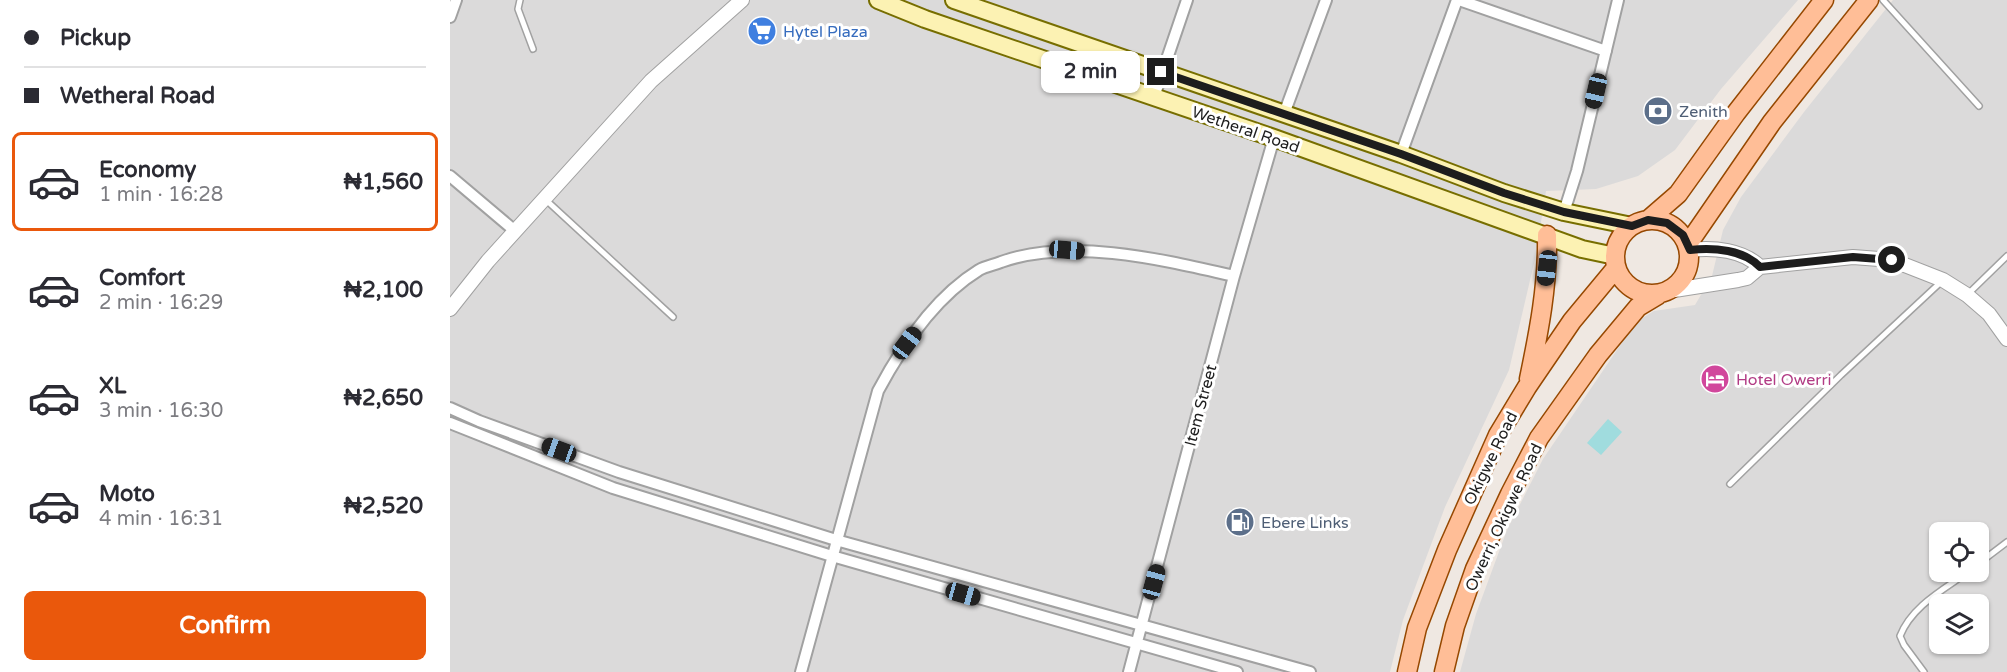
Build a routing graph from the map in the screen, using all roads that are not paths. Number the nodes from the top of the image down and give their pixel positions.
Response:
1 (456, 0) edge
2 (520, 0) edge
3 (742, 0) edge
4 (878, 0) edge
5 (954, 0) edge
6 (1187, 0) edge
7 (1326, 0) edge
8 (1458, 0) edge
9 (1618, 0) edge
10 (1824, 0) edge
11 (1869, 0) edge
12 (1883, 0) edge
13 (450, 17) edge
14 (533, 49) dead end
15 (1606, 51) junction
16 (1161, 72) junction
17 (1154, 97) junction
18 (1979, 106) dead end
19 (1284, 114) junction
20 (1274, 138) junction
21 (1401, 154) junction
22 (450, 176) edge
23 (545, 199) junction
24 (1564, 212) junction
25 (1640, 223) junction
26 (515, 231) junction
27 (1547, 235) junction
28 (1689, 247) junction
29 (2007, 256) edge
30 (1615, 262) junction
31 (1760, 267) junction
32 (1234, 276) junction
33 (1943, 280) junction
34 (1663, 293) junction
35 (1967, 296) junction
36 (450, 309) edge
37 (673, 317) dead end
38 (2007, 339) edge
39 (1527, 387) junction
40 (450, 408) edge
41 (450, 423) edge
42 (1730, 484) dead end
43 (836, 540) junction
44 (2007, 542) edge
45 (832, 556) junction
46 (1989, 556) edge
47 (1954, 582) edge
48 (1142, 626) junction
49 (1137, 644) junction
50 (801, 672) edge
51 (1129, 672) edge
52 (1237, 672) edge
53 (1310, 672) edge
54 (1407, 672) edge
55 (1444, 672) edge
56 (1924, 672) edge

1 - 13 street
2 - 14 lane
3 - 23 street
4 - 17 main road, Wetheral Road
5 - 16 main road, Wetheral Road
6 - 16 street
7 - 19 street
8 - 15 street
8 - 21 street
9 - 15 street
10 - 25 main road
11 - 28 main road
12 - 18 lane
15 - 24 street
16 - 17 street
16 - 19 main road, Wetheral Road
17 - 20 main road, Wetheral Road
19 - 21 main road, Wetheral Road
20 - 27 main road, Wetheral Road
20 - 32 street, Item Street
21 - 24 main road, Wetheral Road
22 - 26 street
23 - 26 street
23 - 37 lane
24 - 25 main road, Wetheral Road
25 - 28 main road
25 - 30 main road
26 - 36 street
27 - 30 main road, Wetheral Road
27 - 39 main road
28 - 31 street
28 - 34 main road
29 - 35 lane
30 - 34 main road
30 - 39 main road, Okigwe Road
31 - 33 street
31 - 34 street
32 - 43 street
32 - 48 street, Item Street
33 - 35 street
33 - 42 lane
34 - 55 main road, Owerri, Okigwe Road
35 - 38 street
39 - 54 main road, Okigwe Road
40 - 43 street
41 - 45 street
43 - 45 street
43 - 48 street
44 - 46 lane
45 - 49 street
45 - 50 street
47 - 56 lane
48 - 49 street, Item Street
48 - 53 street
49 - 51 street, Item Street
49 - 52 street

